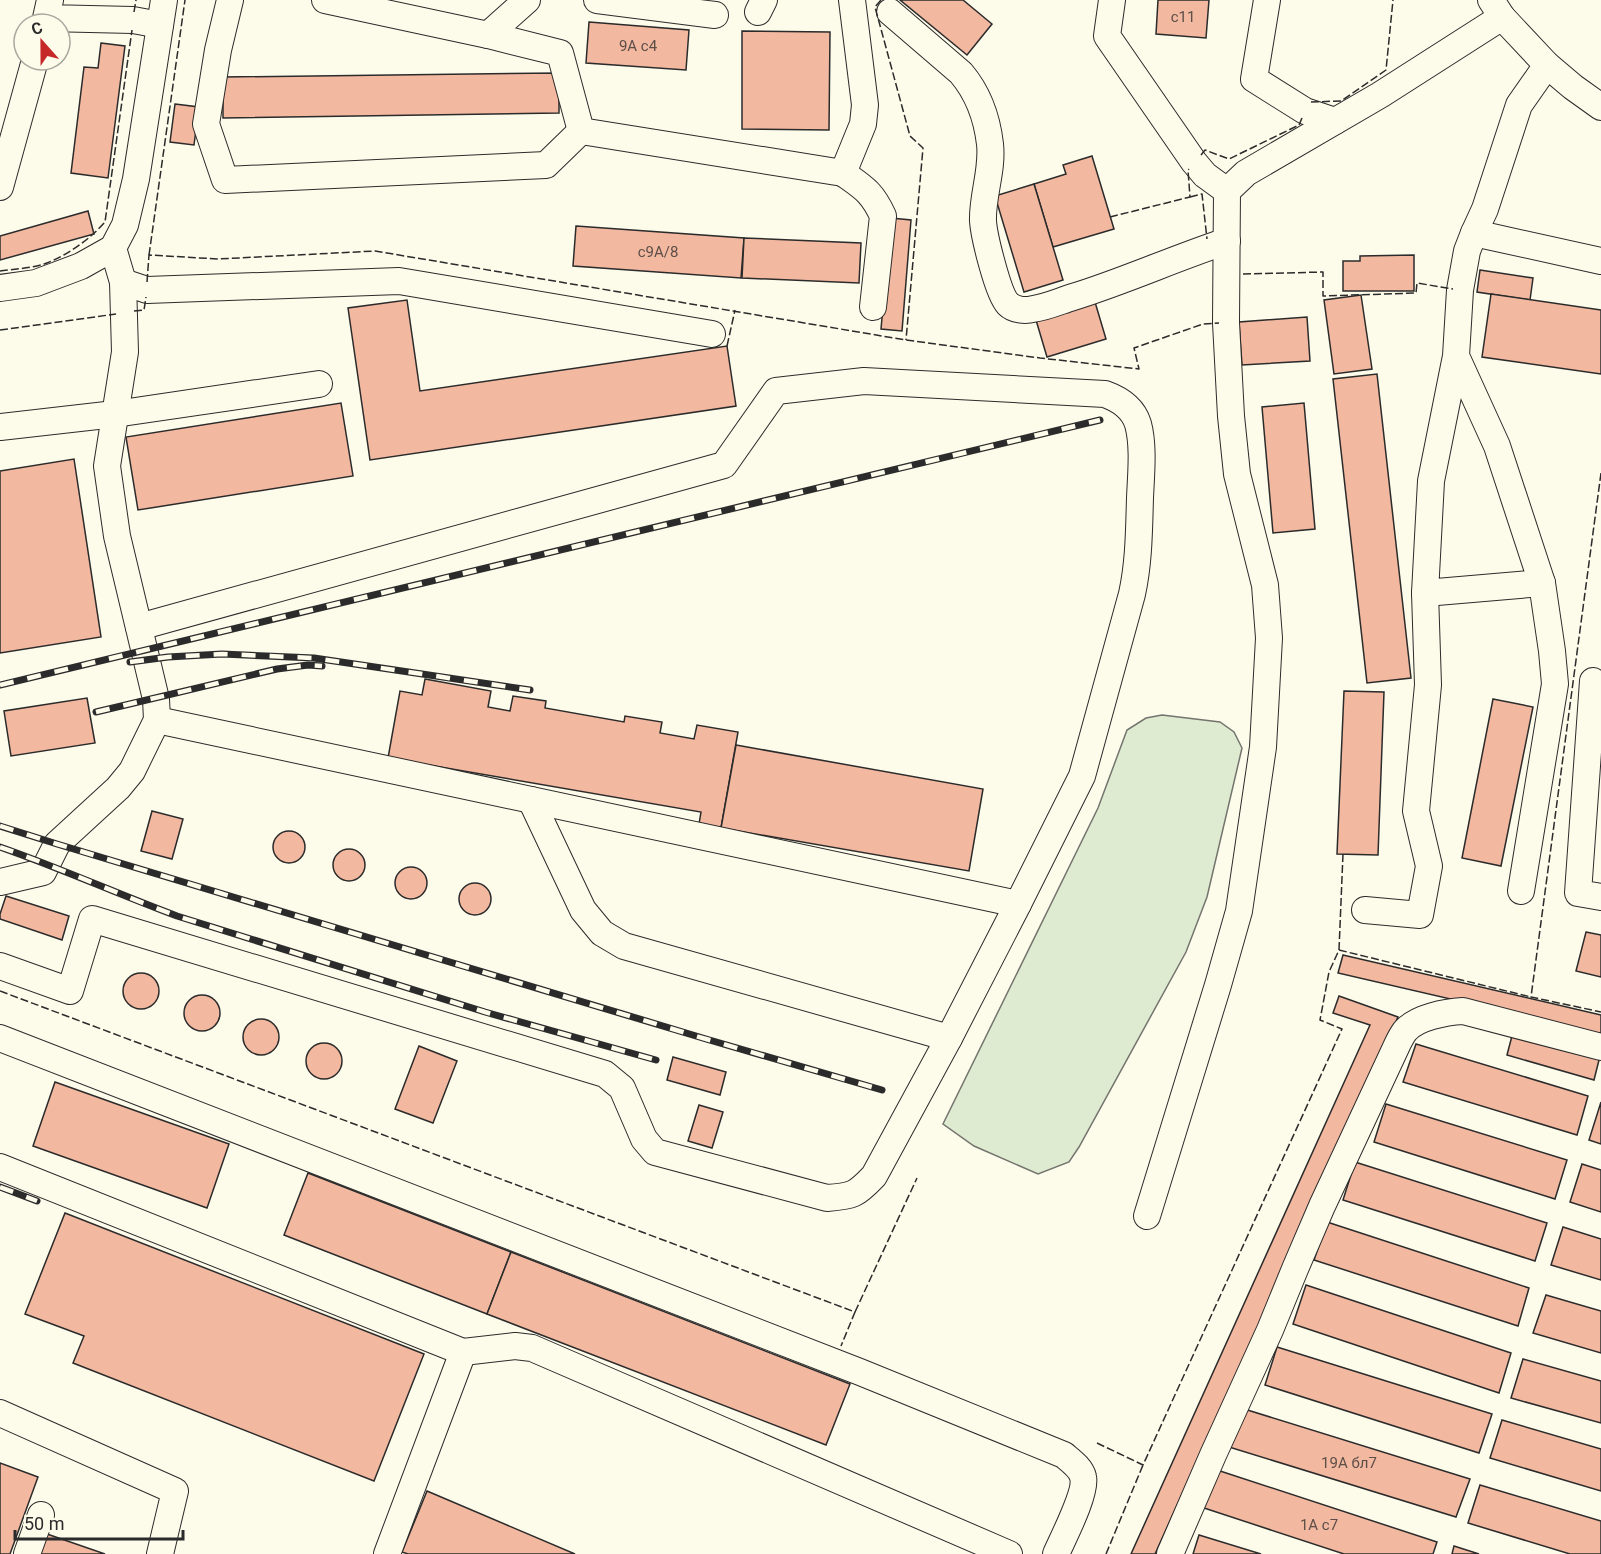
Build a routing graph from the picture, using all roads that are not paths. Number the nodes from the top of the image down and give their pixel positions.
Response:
1 (230, 0) edge
2 (325, 0) edge
3 (527, 0) edge
4 (597, 0) edge
5 (852, 0) edge
6 (1112, 0) edge
7 (1267, 0) edge
8 (1496, 8) edge
9 (162, 12) edge
10 (890, 12) dead end
11 (715, 15) dead end
12 (72, 16) edge
13 (488, 35) junction
14 (1547, 65) junction
15 (32, 72) edge
16 (1601, 107) edge
17 (1335, 121) junction
18 (581, 131) junction
19 (843, 173) junction
20 (0, 188) edge
21 (1227, 191) junction
22 (1474, 233) junction
23 (1227, 241) junction
24 (113, 248) junction
25 (1601, 261) edge
26 (123, 282) junction
27 (0, 288) edge
28 (873, 307) dead end
29 (712, 334) dead end
30 (1456, 356) junction
31 (319, 384) dead end
32 (115, 414) junction
33 (0, 427) edge
34 (1542, 583) junction
35 (1425, 593) junction
36 (139, 627) junction
37 (1593, 681) dead end
38 (157, 720) junction
39 (531, 800) junction
40 (0, 882) edge
41 (1521, 891) dead end
42 (1601, 897) edge
43 (1018, 904) junction
44 (1365, 910) dead end
45 (0, 966) edge
46 (0, 1038) edge
47 (949, 1038) junction
48 (1601, 1047) edge
49 (0, 1167) edge
50 (1147, 1216) dead end
51 (463, 1352) junction
52 (0, 1413) edge
53 (41, 1515) dead end
54 (27, 1554) edge
55 (160, 1554) edge
56 (387, 1554) edge
57 (1009, 1554) edge
58 (1056, 1554) edge
59 (1170, 1554) edge

1 - 18 street
2 - 13 street
3 - 13 street
4 - 11 street
5 - 19 street
6 - 21 street
7 - 17 street
8 - 14 street
8 - 17 street
9 - 12 street
9 - 24 street
10 - 23 street
13 - 18 street
14 - 16 street
14 - 22 street
15 - 20 street
17 - 21 street
18 - 19 street
19 - 28 street
21 - 23 street
22 - 25 street
22 - 30 street
23 - 50 street
24 - 26 street
24 - 27 street
26 - 29 street
26 - 32 street
30 - 34 street
30 - 35 street
31 - 32 street
32 - 33 street
32 - 36 street
34 - 35 street
34 - 41 street
35 - 44 street
36 - 38 street
36 - 43 street
37 - 42 street
38 - 39 street
38 - 40 street
39 - 43 street
39 - 47 street
43 - 47 street
45 - 47 street
46 - 58 street
48 - 59 street
49 - 51 street
51 - 56 street
51 - 57 street
52 - 55 street
53 - 54 street

